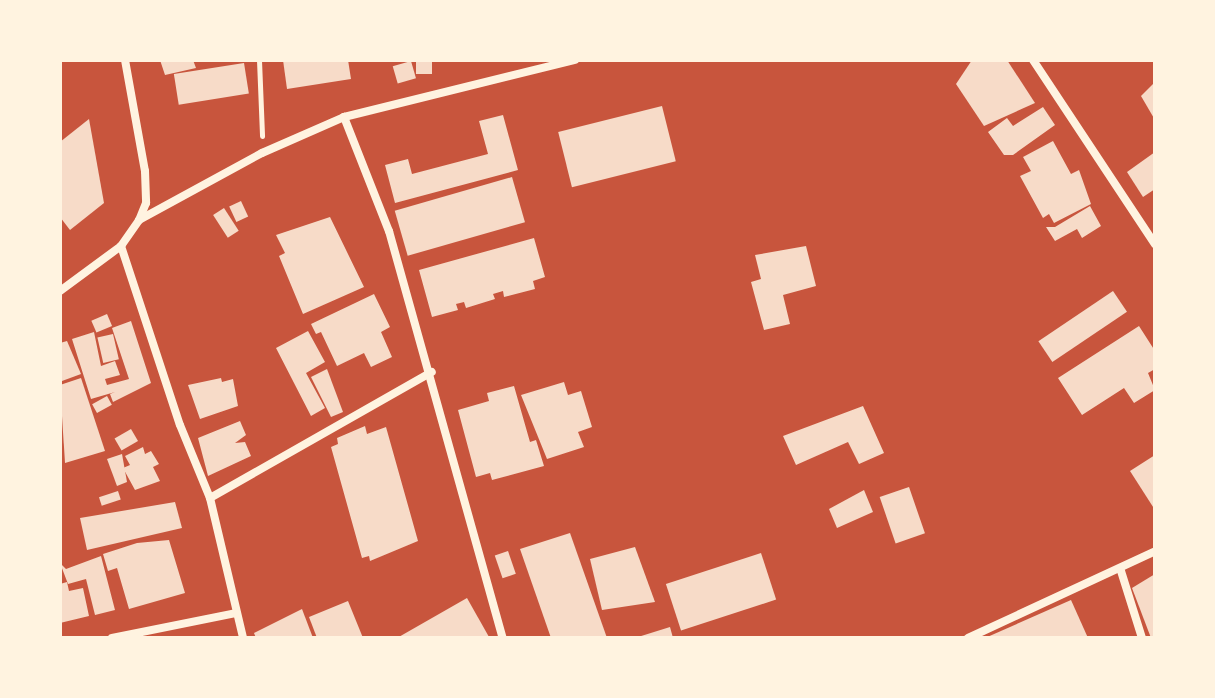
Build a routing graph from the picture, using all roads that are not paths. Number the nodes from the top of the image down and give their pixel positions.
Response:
1 (125, 60) edge
2 (575, 60) edge
3 (1033, 60) edge
4 (344, 117) junction
5 (139, 220) junction
6 (1155, 244) edge
7 (121, 246) junction
8 (60, 291) edge
9 (432, 372) junction
10 (210, 498) junction
11 (1155, 551) edge
12 (1121, 571) junction
13 (236, 613) junction
14 (112, 638) edge
15 (243, 638) edge
16 (503, 638) edge
17 (968, 638) edge
18 (1142, 638) edge

1 - 5 street
2 - 4 street
3 - 6 street
4 - 5 street
4 - 9 street
5 - 7 street
7 - 8 street
7 - 10 street
9 - 10 street
9 - 16 street
10 - 13 street
11 - 12 street
12 - 17 street
12 - 18 street
13 - 14 street
13 - 15 street

